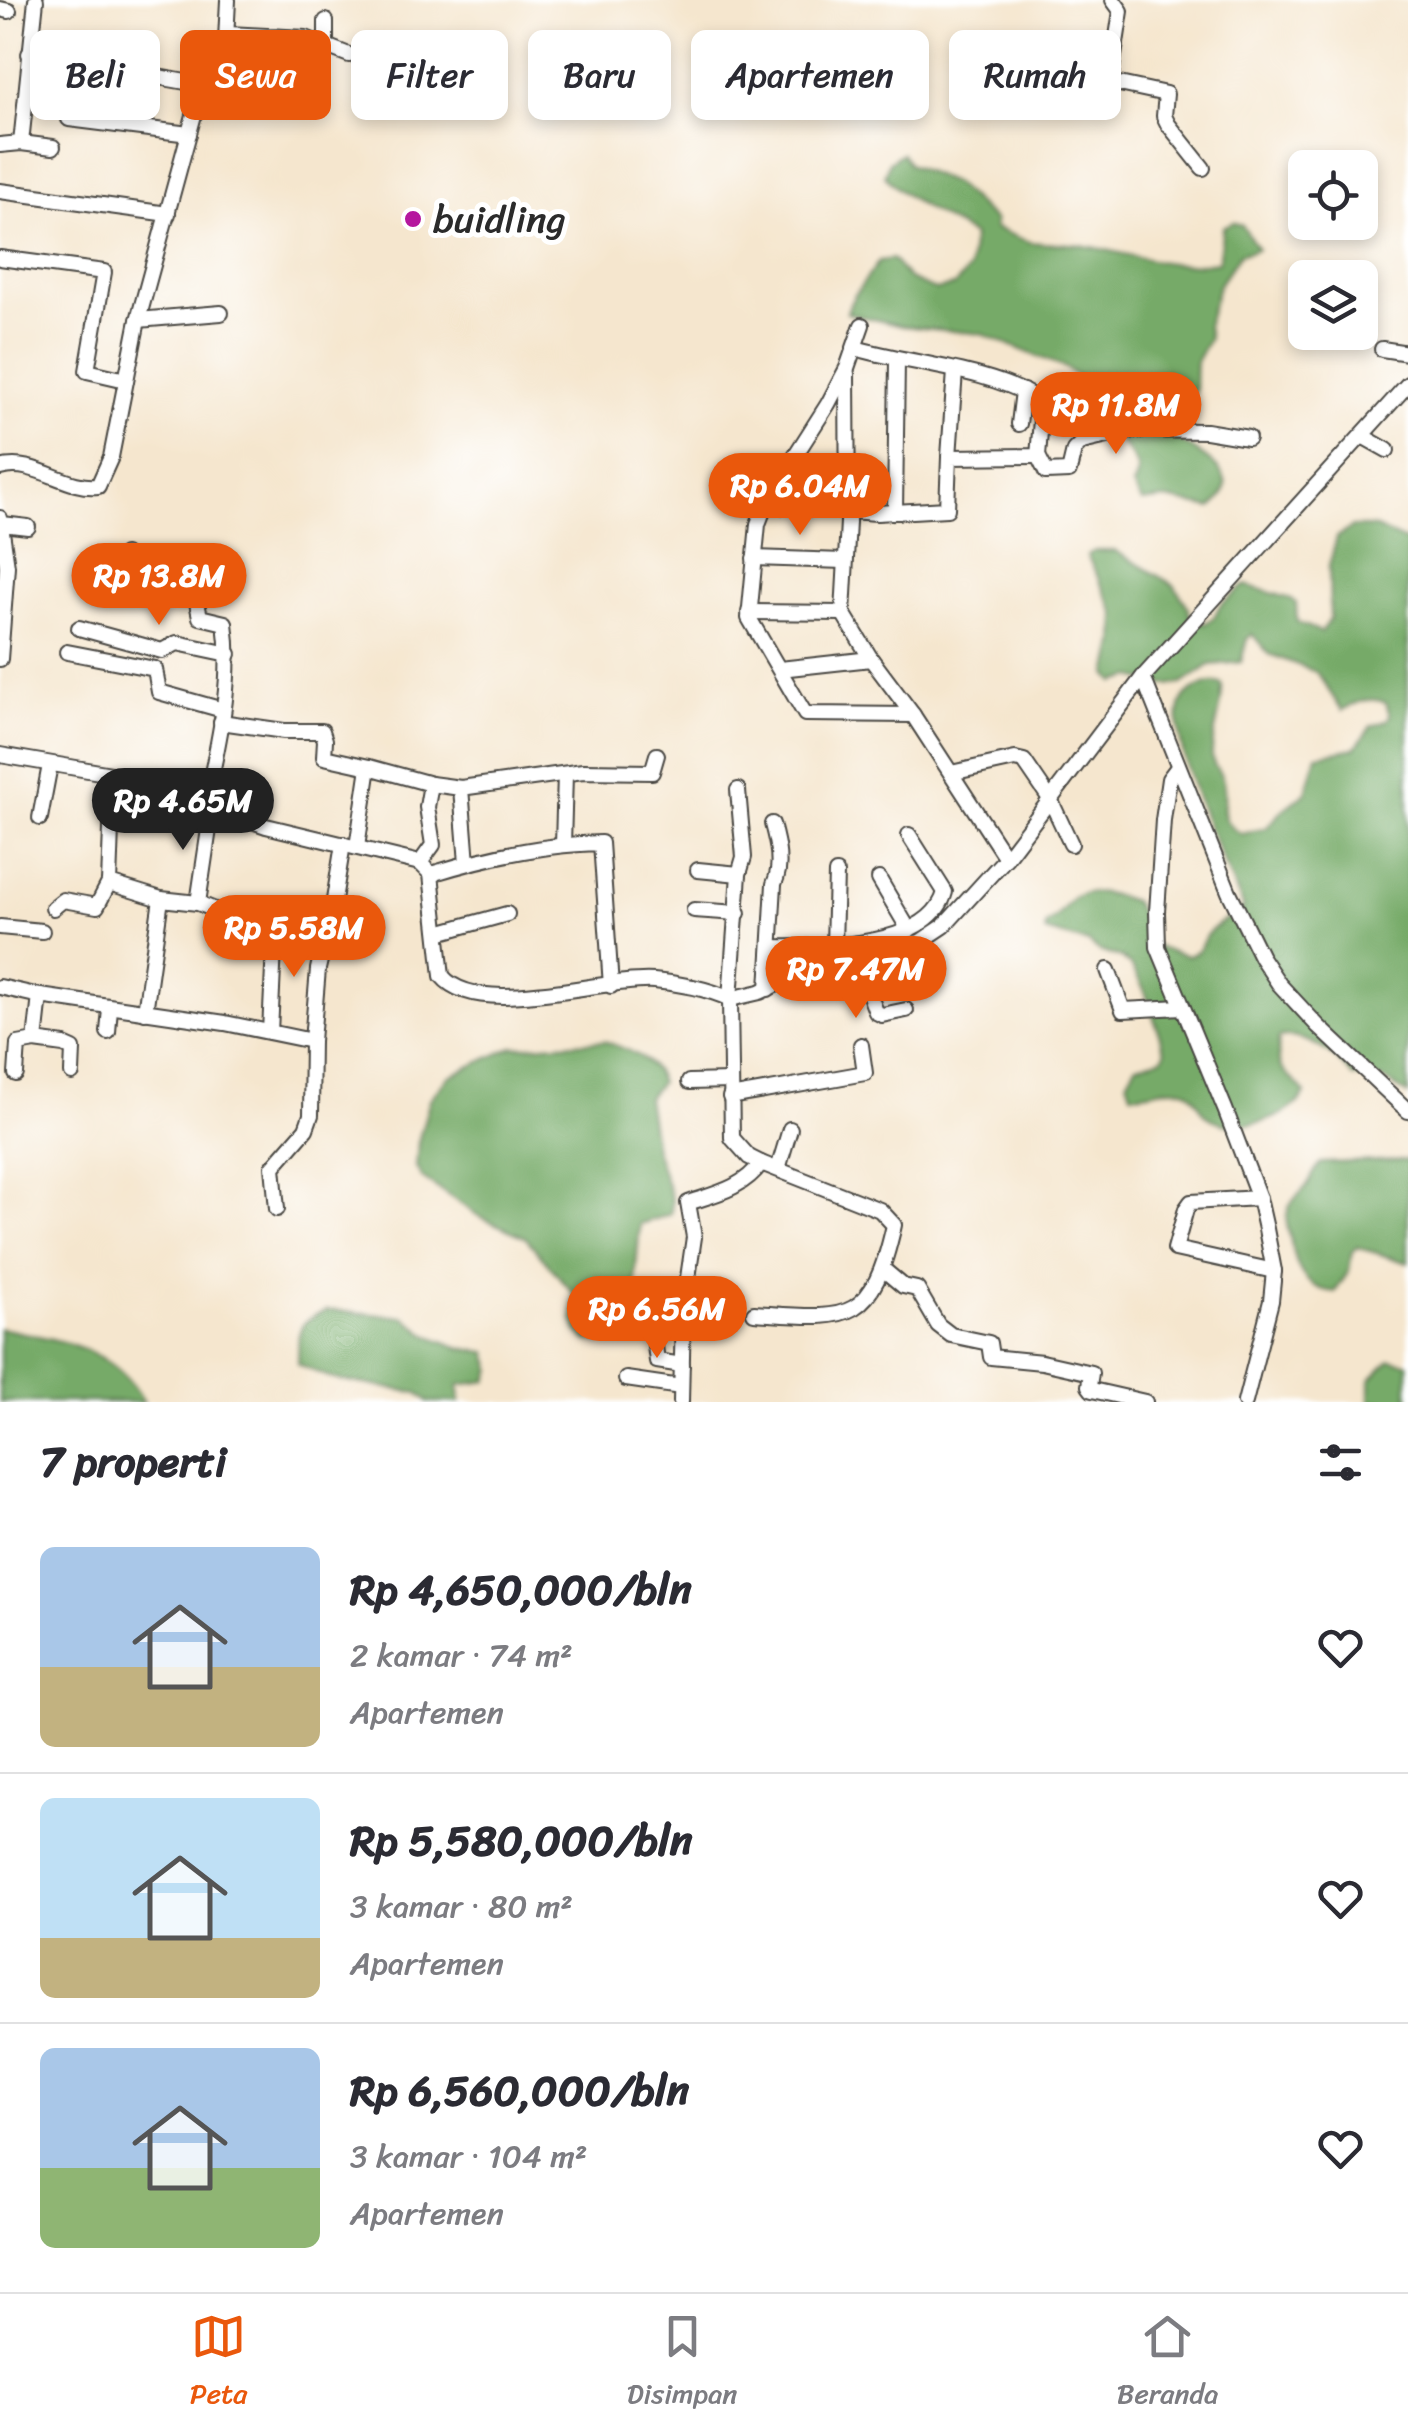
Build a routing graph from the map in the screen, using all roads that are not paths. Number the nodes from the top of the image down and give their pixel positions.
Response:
1 (36, 0) edge
2 (228, 0) edge
3 (1113, 0) edge
4 (326, 20) dead end
5 (228, 30) edge
6 (326, 30) edge
7 (331, 46) edge
8 (29, 54) junction
9 (348, 55) dead end
10 (180, 82) edge
11 (77, 120) edge
12 (191, 120) edge
13 (188, 134) junction
14 (21, 143) junction
15 (0, 145) edge
16 (53, 147) dead end
17 (1202, 168) dead end
18 (0, 191) edge
19 (168, 214) junction
20 (0, 258) edge
21 (221, 313) dead end
22 (138, 320) junction
23 (862, 325) dead end
24 (855, 348) junction
25 (1382, 349) dead end
26 (1408, 353) edge
27 (896, 360) junction
28 (847, 368) junction
29 (956, 372) junction
30 (126, 380) junction
31 (1408, 384) edge
32 (1023, 391) junction
33 (1019, 424) dead end
34 (1362, 436) junction
35 (1248, 438) dead end
36 (1387, 450) dead end
37 (949, 456) junction
38 (1038, 456) junction
39 (791, 462) junction
40 (847, 466) junction
41 (0, 468) edge
42 (765, 506) junction
43 (846, 511) junction
44 (895, 512) junction
45 (1, 521) edge
46 (28, 527) dead end
47 (124, 555) dead end
48 (754, 558) junction
49 (844, 560) junction
50 (749, 612) junction
51 (844, 613) junction
52 (79, 628) dead end
53 (67, 652) dead end
54 (229, 654) junction
55 (0, 659) edge
56 (871, 660) junction
57 (780, 669) junction
58 (1144, 677) junction
59 (912, 715) junction
60 (222, 716) junction
61 (0, 755) edge
62 (656, 755) dead end
63 (50, 766) junction
64 (1178, 766) junction
65 (369, 767) junction
66 (951, 773) junction
67 (113, 774) junction
68 (565, 774) junction
69 (432, 784) junction
70 (461, 788) junction
71 (738, 790) dead end
72 (1050, 799) junction
73 (209, 808) junction
74 (40, 818) dead end
75 (772, 824) dead end
76 (909, 836) dead end
77 (1072, 844) dead end
78 (350, 845) junction
79 (562, 845) junction
80 (1006, 858) junction
81 (467, 863) junction
82 (426, 868) junction
83 (698, 870) dead end
84 (836, 873) dead end
85 (739, 874) junction
86 (879, 879) dead end
87 (109, 883) junction
88 (162, 899) junction
89 (198, 903) junction
90 (53, 908) dead end
91 (216, 910) dead end
92 (694, 910) dead end
93 (738, 913) junction
94 (506, 914) dead end
95 (275, 926) dead end
96 (0, 927) edge
97 (909, 930) junction
98 (42, 931) dead end
99 (438, 933) junction
100 (834, 945) junction
101 (771, 948) junction
102 (855, 955) junction
103 (1108, 970) dead end
104 (611, 986) junction
105 (0, 987) edge
106 (768, 989) junction
107 (40, 996) junction
108 (730, 1000) junction
109 (1182, 1007) junction
110 (110, 1008) junction
111 (906, 1010) dead end
112 (145, 1012) junction
113 (108, 1032) dead end
114 (270, 1032) junction
115 (35, 1041) junction
116 (312, 1041) junction
117 (861, 1044) dead end
118 (72, 1073) dead end
119 (16, 1074) dead end
120 (730, 1081) junction
121 (689, 1082) dead end
122 (730, 1098) junction
123 (1408, 1111) edge
124 (790, 1129) dead end
125 (761, 1163) junction
126 (778, 1169) junction
127 (1260, 1198) junction
128 (277, 1209) dead end
129 (884, 1270) junction
130 (1274, 1272) junction
131 (754, 1313) dead end
132 (655, 1346) dead end
133 (682, 1365) junction
134 (626, 1379) dead end
135 (681, 1395) edge
136 (1145, 1402) edge
137 (1245, 1402) edge

1 - 8 street
2 - 5 street
3 - 17 street
4 - 6 street
7 - 9 street
8 - 10 street
8 - 14 street
11 - 13 street
12 - 13 street
13 - 19 street
14 - 15 street
14 - 16 street
18 - 19 street
19 - 22 street
20 - 30 street
21 - 22 street
22 - 30 street
23 - 24 street
24 - 27 street
24 - 28 street
25 - 26 street
27 - 29 street
27 - 44 street
28 - 39 street
28 - 40 street
29 - 32 street
29 - 37 street
30 - 41 street
31 - 34 street
32 - 33 street
32 - 38 street
34 - 36 street
34 - 58 street
35 - 38 street
37 - 38 street
37 - 44 street
39 - 40 street
39 - 42 street
40 - 43 street
42 - 43 street
42 - 48 street
43 - 44 street
43 - 49 street
45 - 46 street
45 - 55 street
47 - 54 street
48 - 49 street
48 - 50 street
49 - 51 street
50 - 51 street
50 - 57 street
51 - 56 street
52 - 54 street
53 - 60 street
54 - 60 street
56 - 57 street
56 - 59 street
57 - 59 street
58 - 64 street
58 - 72 street
59 - 66 street
60 - 65 street
60 - 73 street
61 - 63 street
62 - 68 street
63 - 67 street
63 - 74 street
64 - 109 street
64 - 123 street
65 - 69 street
65 - 78 street
66 - 72 street
66 - 80 street
67 - 73 street
67 - 87 street
68 - 70 street
68 - 79 street
69 - 70 street
69 - 82 street
70 - 81 street
71 - 85 street
72 - 77 street
72 - 80 street
73 - 78 street
73 - 89 street
75 - 101 street
76 - 97 street
78 - 82 street
78 - 116 street
79 - 81 street
79 - 104 street
80 - 102 street
81 - 82 street
82 - 99 street
83 - 85 street
84 - 100 street
85 - 93 street
86 - 97 street
87 - 88 street
87 - 90 street
88 - 89 street
88 - 112 street
89 - 91 street
92 - 93 street
93 - 108 street
94 - 99 street
95 - 114 street
96 - 98 street
97 - 100 street
99 - 104 street
100 - 101 street
101 - 106 street
102 - 106 street
102 - 111 street
103 - 109 street
104 - 108 street
105 - 107 street
106 - 108 street
107 - 110 street
107 - 115 street
108 - 120 street
109 - 127 street
110 - 112 street
110 - 113 street
112 - 114 street
114 - 116 street
115 - 118 street
115 - 119 street
116 - 128 street
117 - 122 street
120 - 121 street
120 - 122 street
122 - 125 street
124 - 126 street
125 - 126 street
125 - 133 street
126 - 129 street
127 - 130 street
127 - 130 street
129 - 131 street
129 - 136 street
130 - 137 street
132 - 133 street
133 - 135 street
134 - 135 street

